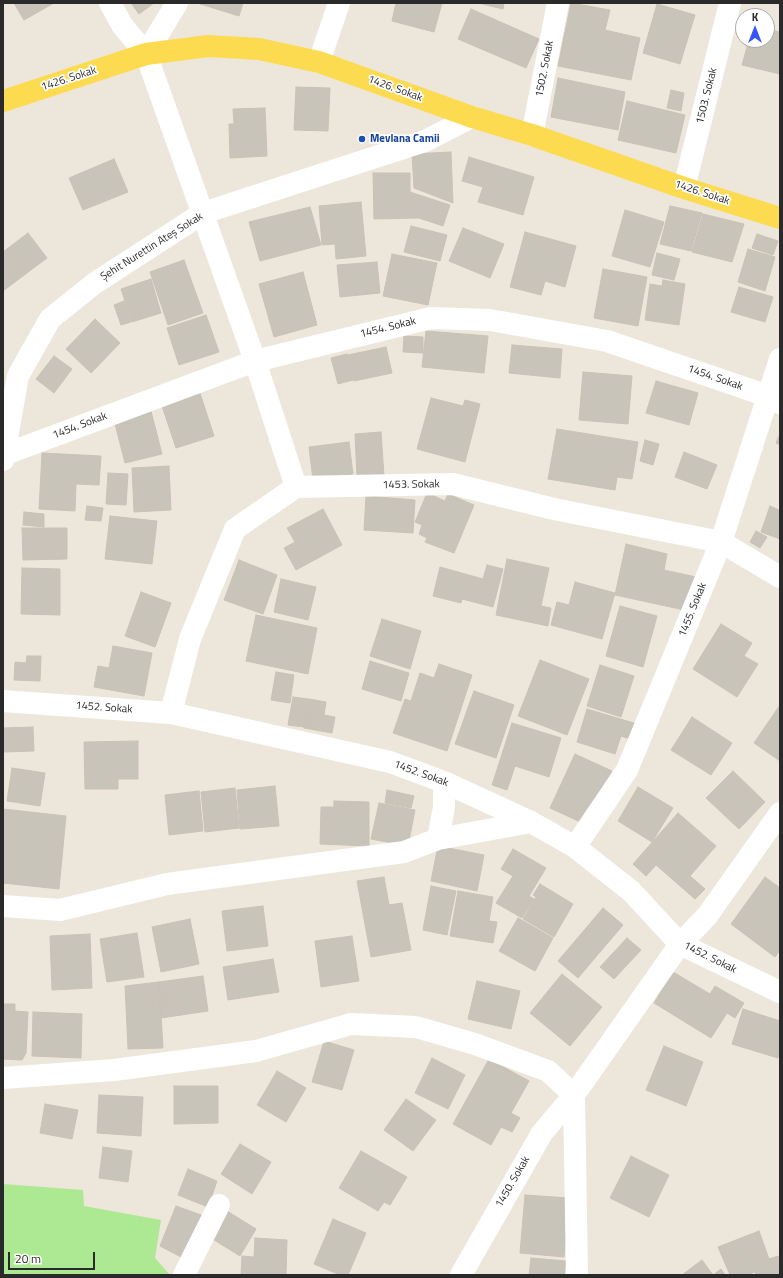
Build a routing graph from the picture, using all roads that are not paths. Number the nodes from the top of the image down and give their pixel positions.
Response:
1 (110, 3) edge
2 (177, 3) edge
3 (339, 3) edge
4 (558, 3) edge
5 (730, 3) edge
6 (146, 54) junction
7 (318, 62) junction
8 (3, 102) edge
9 (472, 117) junction
10 (532, 135) junction
11 (684, 188) junction
12 (203, 213) junction
13 (780, 218) edge
14 (780, 359) edge
15 (255, 361) junction
16 (774, 400) edge
17 (3, 455) edge
18 (3, 460) edge
19 (296, 487) junction
20 (720, 542) junction
21 (780, 577) edge
22 (3, 701) edge
23 (171, 713) junction
24 (444, 782) junction
25 (780, 813) edge
26 (531, 822) junction
27 (438, 840) junction
28 (575, 847) junction
29 (3, 906) edge
30 (680, 944) junction
31 (780, 992) edge
32 (3, 1078) edge
33 (574, 1095) junction
34 (219, 1205) dead end
35 (184, 1275) edge
36 (461, 1275) edge
37 (577, 1275) edge

1 - 6 street
2 - 6 street
3 - 7 street
4 - 10 street, 1502. Sokak
5 - 11 street, 1503. Sokak
6 - 7 main road, 1426. Sokak
6 - 8 main road, 1426. Sokak
6 - 12 street
7 - 9 main road, 1426. Sokak
9 - 10 main road, 1426. Sokak
9 - 12 street, Şehit Nurettin Ateş Sokak
10 - 11 main road, 1426. Sokak
11 - 13 main road, 1426. Sokak
12 - 15 street
12 - 17 street, Şehit Nurettin Ateş Sokak
14 - 16 street, 1455. Sokak
15 - 16 street, 1454. Sokak
15 - 17 street, 1454. Sokak
15 - 19 street
16 - 20 street, 1455. Sokak
17 - 18 street, Şehit Nurettin Ateş Sokak
19 - 20 street, 1453. Sokak
19 - 23 street
20 - 21 street, 1453. Sokak
20 - 28 street, 1455. Sokak
22 - 23 street, 1452. Sokak
23 - 24 street, 1452. Sokak
24 - 26 street, 1452. Sokak
24 - 27 street
25 - 30 street, 1450. Sokak
26 - 27 street
26 - 28 street, 1452. Sokak
27 - 29 street
28 - 30 street, 1452. Sokak
30 - 31 street, 1452. Sokak
30 - 33 street, 1450. Sokak
32 - 33 street
33 - 36 street, 1450. Sokak
33 - 37 street
34 - 35 street

